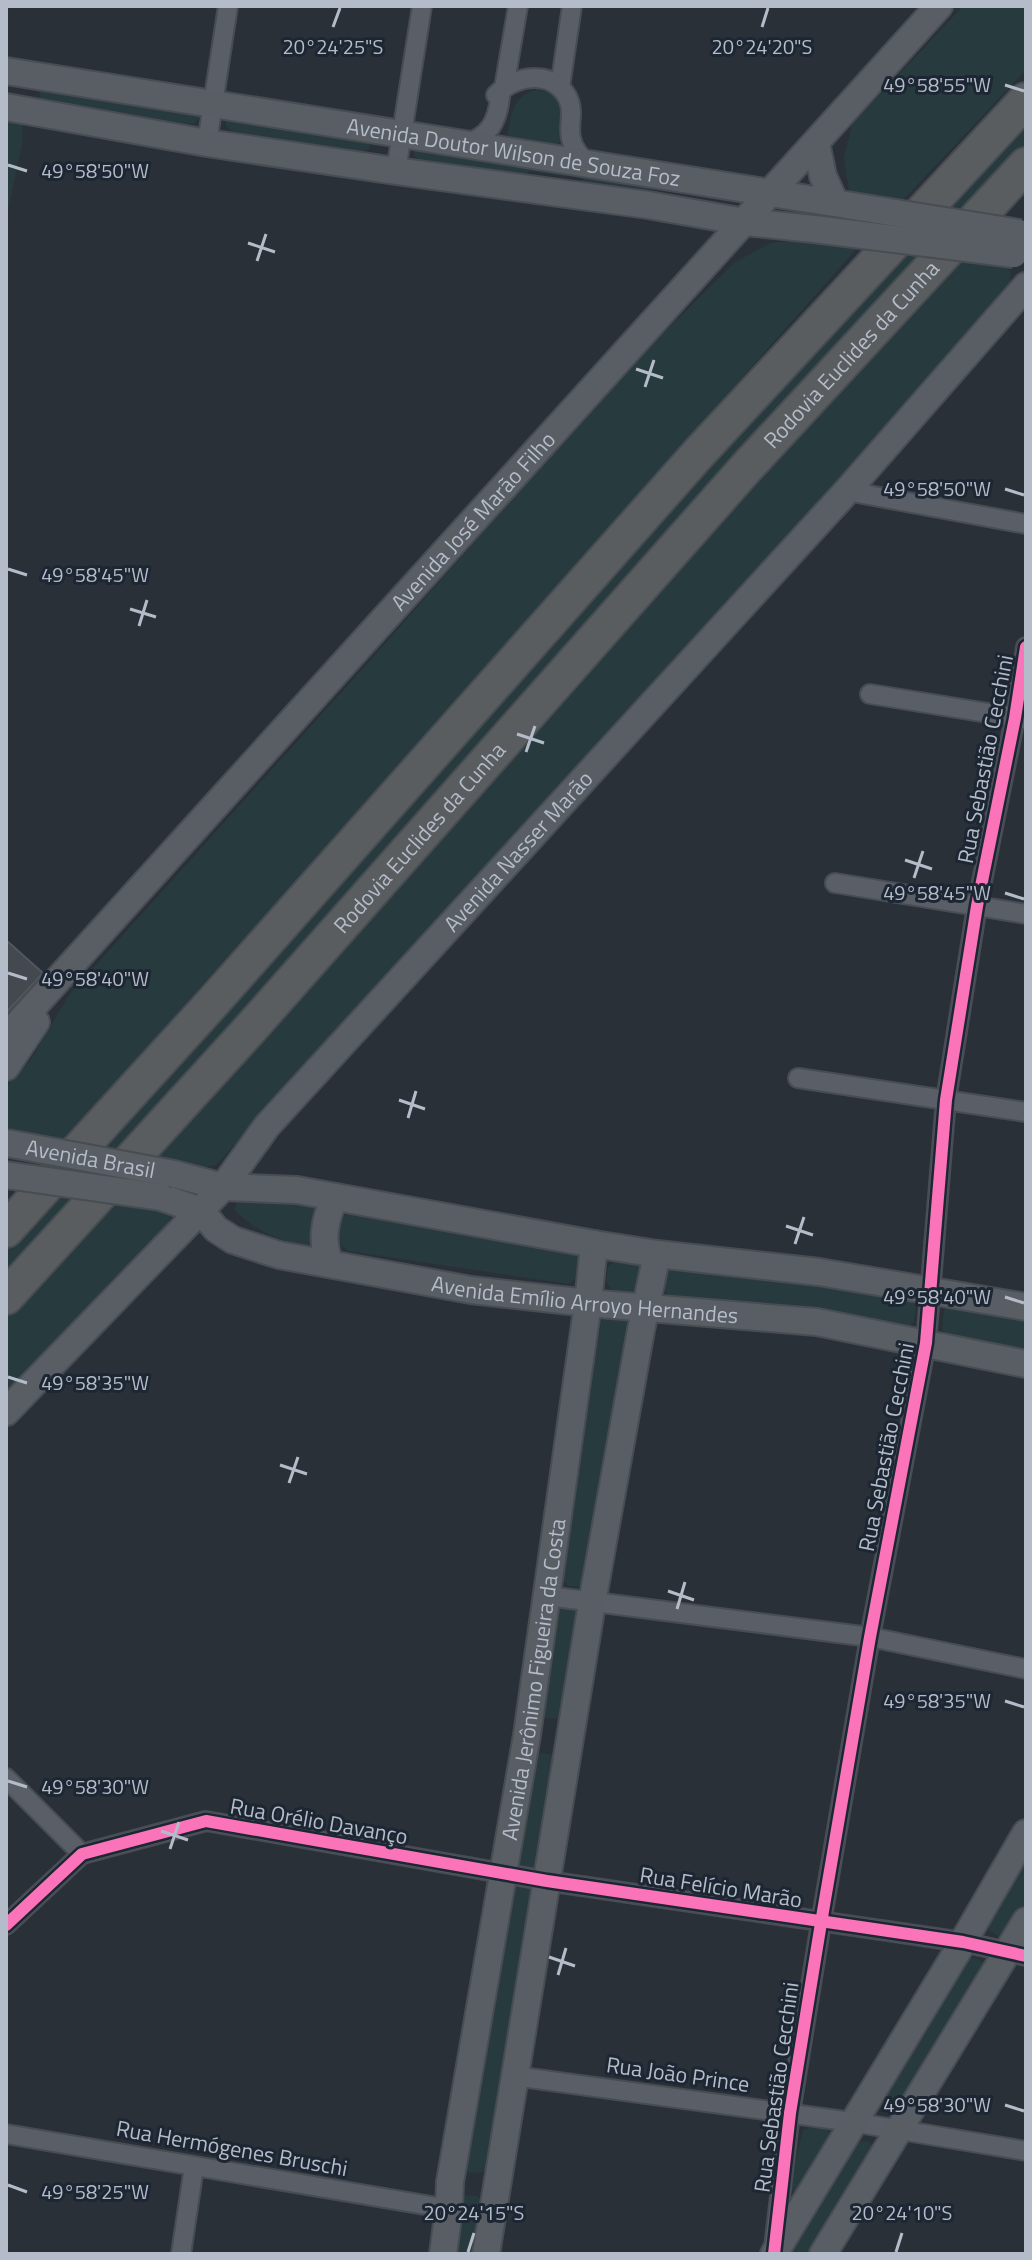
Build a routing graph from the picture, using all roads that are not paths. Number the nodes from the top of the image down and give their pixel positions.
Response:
1 (228, 6) edge
2 (422, 6) edge
3 (518, 6) edge
4 (572, 6) edge
5 (939, 6) edge
6 (17, 72) edge
7 (560, 87) junction
8 (504, 88) junction
9 (1026, 100) edge
10 (214, 104) junction
11 (15, 109) edge
12 (402, 134) junction
13 (207, 143) junction
14 (816, 143) junction
15 (465, 144) junction
16 (588, 164) junction
17 (1026, 165) edge
18 (396, 171) junction
19 (661, 176) junction
20 (521, 189) junction
21 (771, 193) junction
22 (840, 204) junction
23 (656, 206) junction
24 (745, 222) junction
25 (1021, 246) edge
26 (1026, 286) edge
27 (847, 491) junction
28 (1026, 524) edge
29 (1026, 647) edge
30 (870, 694) dead end
31 (1021, 719) edge
32 (835, 883) dead end
33 (977, 906) junction
34 (1026, 914) edge
35 (87, 946) junction
36 (6, 1037) edge
37 (6, 1067) edge
38 (798, 1078) dead end
39 (946, 1100) junction
40 (1026, 1112) edge
41 (6, 1143) edge
42 (6, 1175) edge
43 (223, 1187) junction
44 (161, 1197) joint
45 (335, 1197) junction
46 (201, 1211) junction
47 (6, 1230) edge
48 (594, 1244) junction
49 (657, 1254) junction
50 (330, 1263) junction
51 (931, 1290) junction
52 (6, 1297) edge
53 (588, 1303) junction
54 (1026, 1307) edge
55 (646, 1308) junction
56 (926, 1343) junction
57 (1026, 1364) edge
58 (6, 1412) edge
59 (547, 1596) junction
60 (592, 1603) junction
61 (870, 1637) junction
62 (1026, 1669) edge
63 (6, 1778) edge
64 (1026, 1833) edge
65 (82, 1854) junction
66 (505, 1873) junction
67 (547, 1881) junction
68 (1026, 1921) edge
69 (821, 1923) junction
70 (6, 1925) edge
71 (963, 1942) junction
72 (1017, 1954) edge
73 (514, 2076) junction
74 (790, 2113) junction
75 (852, 2122) junction
76 (898, 2129) junction
77 (6, 2134) edge
78 (1026, 2151) edge
79 (194, 2167) junction
80 (450, 2182) junction
81 (496, 2189) junction
82 (449, 2209) junction
83 (181, 2254) edge
84 (443, 2254) edge
85 (486, 2254) edge
86 (774, 2254) edge
87 (823, 2254) edge

1 - 10 street
2 - 12 street
3 - 8 street
4 - 7 street
5 - 14 main road, Avenida José Marão Filho
6 - 10 main road, Avenida Doutor Wilson de Souza Foz
6 - 11 main road
7 - 8 street
7 - 16 street
8 - 15 street
9 - 47 highway, Rodovia Euclides da Cunha
10 - 12 main road, Avenida Doutor Wilson de Souza Foz
10 - 13 street
11 - 13 main road, Avenida Doutor Wilson de Souza Foz
12 - 15 main road, Avenida Doutor Wilson de Souza Foz
12 - 18 street
13 - 18 main road, Avenida Doutor Wilson de Souza Foz
14 - 21 main road, Avenida José Marão Filho
14 - 22 main road
15 - 16 main road, Avenida Doutor Wilson de Souza Foz
16 - 19 main road, Avenida Doutor Wilson de Souza Foz
16 - 20 main road
17 - 52 highway, Rodovia Euclides da Cunha
18 - 20 main road, Avenida Doutor Wilson de Souza Foz
19 - 21 main road, Avenida Doutor Wilson de Souza Foz
19 - 23 main road
20 - 23 main road, Avenida Doutor Wilson de Souza Foz
21 - 22 main road, Avenida Doutor Wilson de Souza Foz
21 - 24 main road, Avenida José Marão Filho
22 - 25 main road, Avenida Doutor Wilson de Souza Foz, bridge
23 - 24 main road, Avenida Doutor Wilson de Souza Foz
24 - 25 main road, Avenida Doutor Wilson de Souza Foz, bridge
24 - 35 main road, Avenida José Marão Filho
26 - 27 main road, Avenida Nasser Marão
27 - 28 street
27 - 43 main road, Avenida Nasser Marão
29 - 31 street, Rua Sebastião Cecchini
30 - 31 street
31 - 33 street, Rua Sebastião Cecchini
32 - 33 street
33 - 34 street
33 - 39 street, Rua Sebastião Cecchini
35 - 36 main road, Avenida José Marão Filho
35 - 37 main road
38 - 39 street
39 - 40 street
39 - 51 street, Rua Sebastião Cecchini
41 - 43 main road, Avenida Brasil, bridge
42 - 44 main road, Avenida Brasil, bridge
43 - 45 main road
43 - 46 main road, Avenida Nasser Marão
44 - 46 main road, Avenida Emílio Arroyo Hernandes
45 - 48 main road
45 - 50 main road
46 - 50 main road, Avenida Emílio Arroyo Hernandes
46 - 58 main road, Avenida Nasser Marão
48 - 49 main road
48 - 53 main road, Avenida Jerônimo Figueira da Costa
49 - 51 main road
49 - 55 main road, Avenida Jerônimo Figueira da Costa
50 - 53 main road, Avenida Emílio Arroyo Hernandes
51 - 54 main road
51 - 56 street, Rua Sebastião Cecchini
53 - 55 main road, Avenida Emílio Arroyo Hernandes
53 - 59 main road, Avenida Jerônimo Figueira da Costa
55 - 56 main road, Avenida Emílio Arroyo Hernandes
55 - 60 main road, Avenida Jerônimo Figueira da Costa
56 - 57 main road, Avenida Emílio Arroyo Hernandes
56 - 61 street, Rua Sebastião Cecchini
59 - 60 street
59 - 66 main road, Avenida Jerônimo Figueira da Costa
60 - 61 street
60 - 67 main road, Avenida Jerônimo Figueira da Costa
61 - 62 street
61 - 69 street, Rua Sebastião Cecchini
63 - 65 street
64 - 71 main road
65 - 66 street, Rua Orélio Davanço
65 - 70 street
66 - 67 street, Rua Felício Marão
66 - 80 main road, Avenida Jerônimo Figueira da Costa
67 - 69 street, Rua Felício Marão
67 - 73 main road, Avenida Jerônimo Figueira da Costa
68 - 72 main road
69 - 71 street, Rua Felício Marão
69 - 74 street, Rua Sebastião Cecchini
71 - 72 street, Rua Felício Marão
71 - 75 main road
72 - 76 main road
73 - 74 street, Rua João Prince
73 - 81 main road, Avenida Jerônimo Figueira da Costa
74 - 75 street, Rua João Prince
74 - 86 street, Rua Sebastião Cecchini
75 - 76 street, Rua João Prince
75 - 86 main road
76 - 78 street, Rua João Prince
76 - 87 main road
77 - 79 street, Rua Hermógenes Bruschi
79 - 82 street, Rua Hermógenes Bruschi
79 - 83 street
80 - 81 main road
80 - 82 main road, Avenida Jerônimo Figueira da Costa
81 - 85 main road, Avenida Jerônimo Figueira da Costa
82 - 84 main road, Avenida Jerônimo Figueira da Costa

